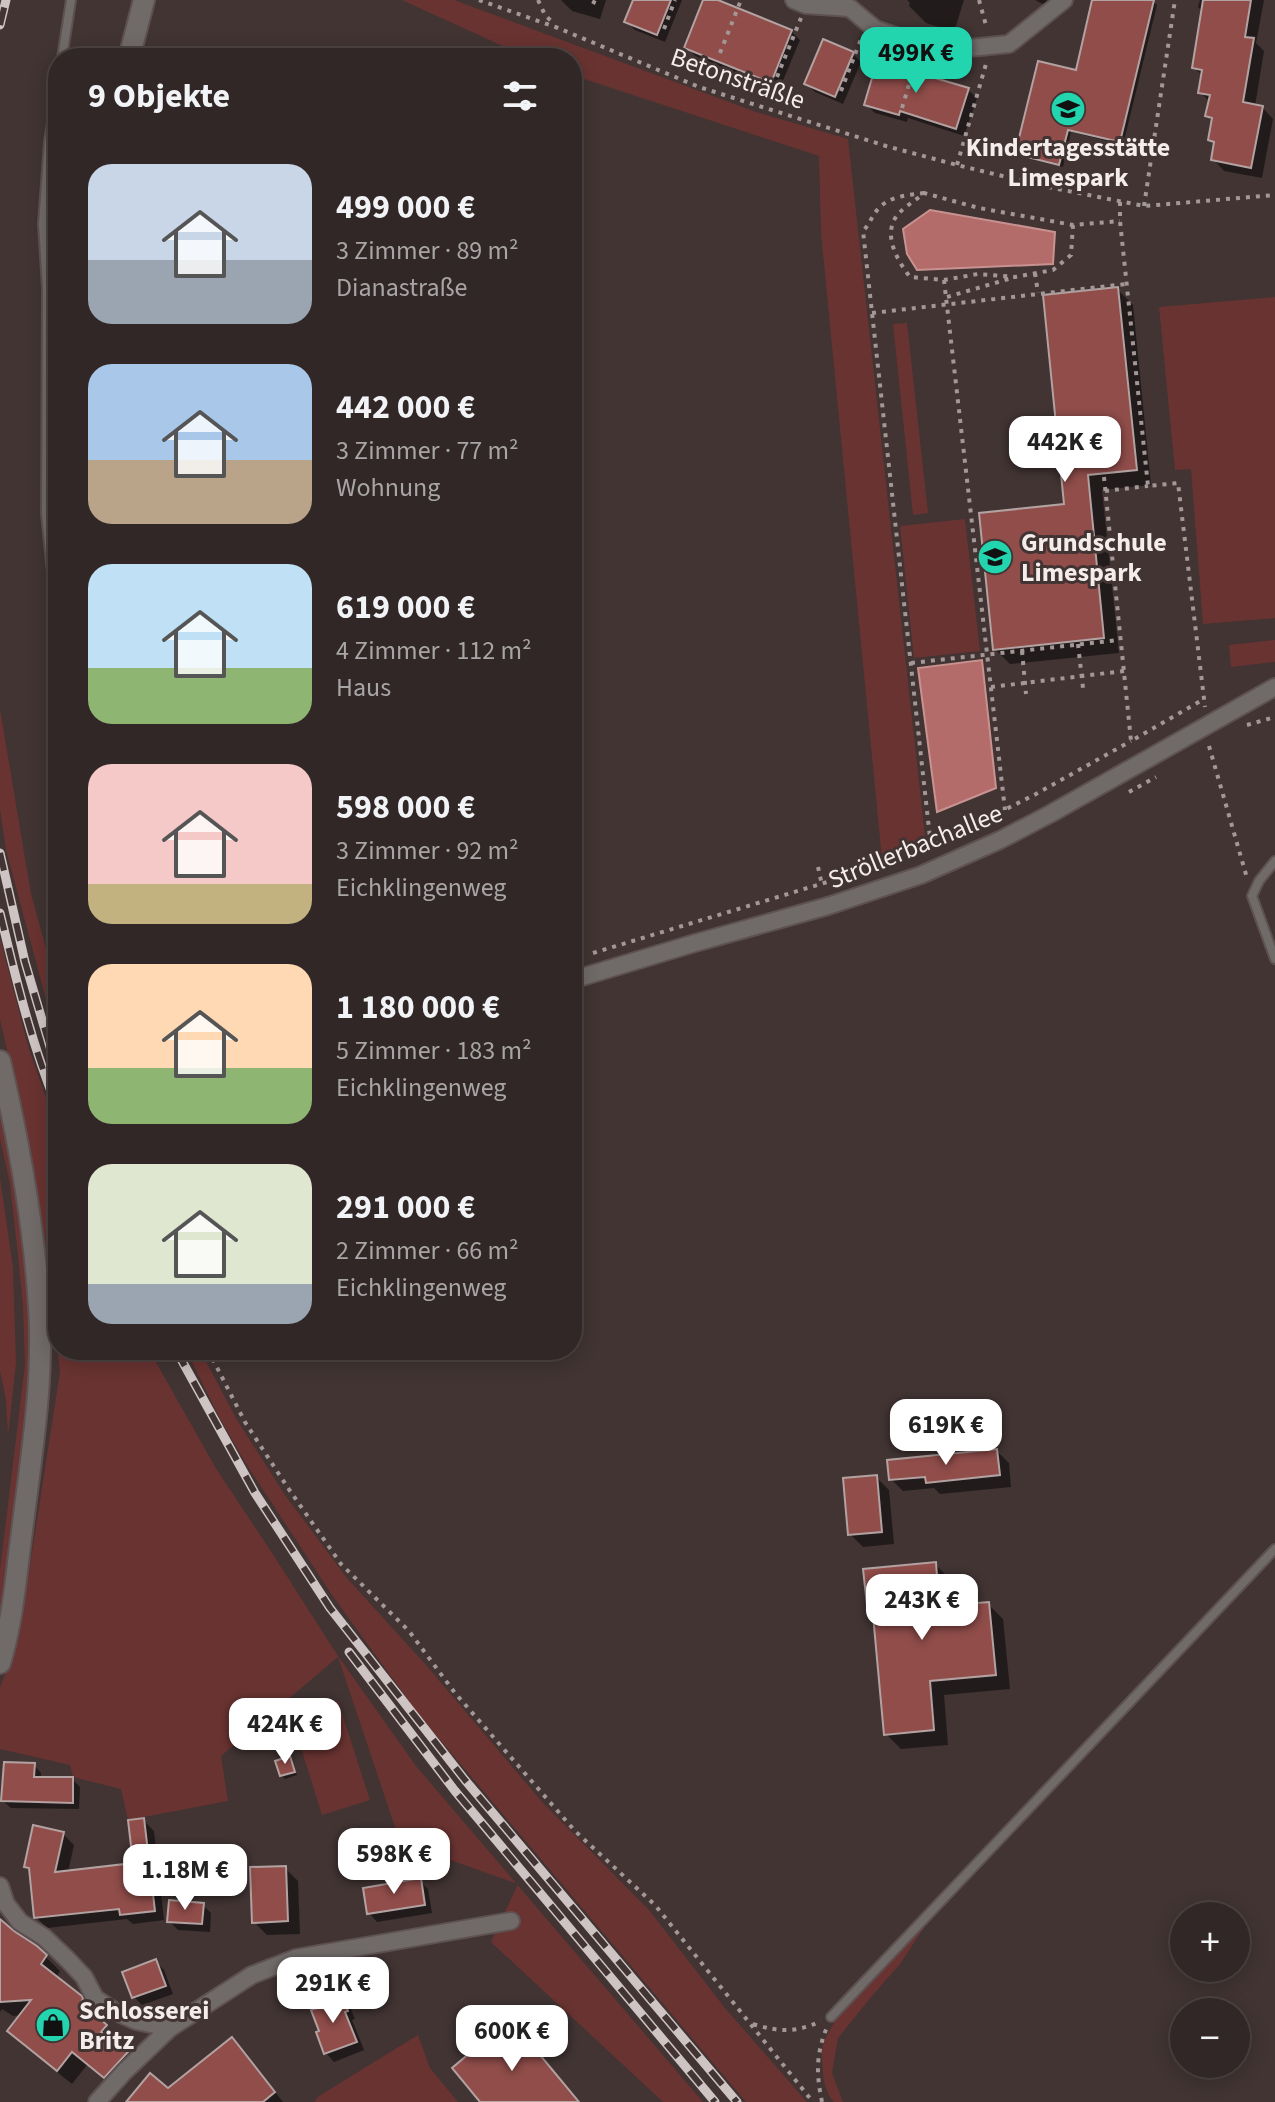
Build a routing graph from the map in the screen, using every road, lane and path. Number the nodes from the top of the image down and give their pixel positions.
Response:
1 (71, 0) edge
2 (144, 0) edge
3 (479, 0) edge
4 (538, 0) edge
5 (675, 0) edge
6 (741, 0) edge
7 (979, 0) edge
8 (1064, 0) edge
9 (1175, 0) edge
10 (800, 2) edge
11 (852, 4) edge
12 (867, 22) junction
13 (558, 28) junction
14 (664, 29) dead end
15 (921, 44) junction
16 (991, 46) junction
17 (64, 48) edge
18 (132, 48) edge
19 (720, 53) dead end
20 (777, 77) dead end
21 (841, 91) dead end
22 (902, 108) dead end
23 (48, 156) edge
24 (957, 165) junction
25 (924, 193) junction
26 (1275, 195) edge
27 (1120, 202) junction
28 (1144, 206) junction
29 (1120, 221) junction
30 (1073, 225) junction
31 (1035, 273) junction
32 (1015, 277) junction
33 (944, 280) junction
34 (1126, 284) junction
35 (1038, 293) junction
36 (947, 297) junction
37 (948, 304) junction
38 (872, 313) junction
39 (1104, 477) dead end
40 (1148, 486) junction
41 (1105, 491) junction
42 (48, 533) edge
43 (1120, 639) junction
44 (1078, 644) junction
45 (1022, 651) junction
46 (987, 655) junction
47 (911, 663) junction
48 (1124, 671) junction
49 (1081, 676) junction
50 (1025, 683) junction
51 (991, 687) junction
52 (1275, 687) edge
53 (1083, 688) dead end
54 (1026, 694) dead end
55 (1204, 699) junction
56 (1253, 701) junction
57 (1275, 703) edge
58 (1205, 707) dead end
59 (1275, 717) edge
60 (1239, 730) dead end
61 (1131, 741) junction
62 (1209, 746) dead end
63 (1005, 810) junction
64 (931, 847) junction
65 (1275, 861) edge
66 (1252, 896) junction
67 (586, 955) dead end
68 (1275, 959) edge
69 (582, 977) edge
70 (0, 1061) edge
71 (213, 1360) edge
72 (1275, 1549) edge
73 (0, 1663) edge
74 (0, 1886) edge
75 (511, 1921) dead end
76 (831, 2017) junction
77 (750, 2024) junction
78 (170, 2028) junction
79 (97, 2102) edge
80 (813, 2102) edge
81 (822, 2102) edge

1 - 17 lane
2 - 18 street
3 - 13 path, Betonsträßle
4 - 13 path
5 - 14 path
6 - 19 path
7 - 16 path
8 - 16 street
9 - 28 path
10 - 11 street
10 - 20 path
11 - 12 street
12 - 15 street
12 - 21 path
13 - 24 path, Betonsträßle
15 - 16 street
15 - 22 path
16 - 24 path
23 - 42 lane
24 - 27 path, Betonsträßle
25 - 30 path
25 - 33 path
25 - 38 path
26 - 28 path, Betonsträßle
27 - 28 path, Betonsträßle
27 - 29 path
29 - 30 path
29 - 34 path
30 - 31 path
31 - 32 path
31 - 35 path
32 - 33 path
32 - 36 path
33 - 36 path
34 - 35 path
34 - 40 path
35 - 37 path
36 - 37 path
37 - 38 path
37 - 46 path
38 - 47 path
39 - 41 path
40 - 41 path
40 - 55 path
41 - 43 path
43 - 44 path
43 - 48 path
44 - 45 path
44 - 49 path
45 - 46 path
45 - 50 path
46 - 47 path
46 - 51 path
47 - 64 path
48 - 49 path
48 - 61 path
49 - 50 path
49 - 53 path
50 - 51 path
50 - 54 path
51 - 63 path
52 - 56 street, Ströllerbachallee
55 - 58 path
55 - 61 path
56 - 57 street
56 - 69 street, Ströllerbachallee
59 - 60 path
61 - 63 path
62 - 66 path
63 - 64 path
64 - 67 path
65 - 66 lane
66 - 68 lane
70 - 73 street
71 - 77 path
72 - 76 lane
74 - 78 street
75 - 78 street
76 - 77 path
76 - 81 path
77 - 80 path
78 - 79 street

